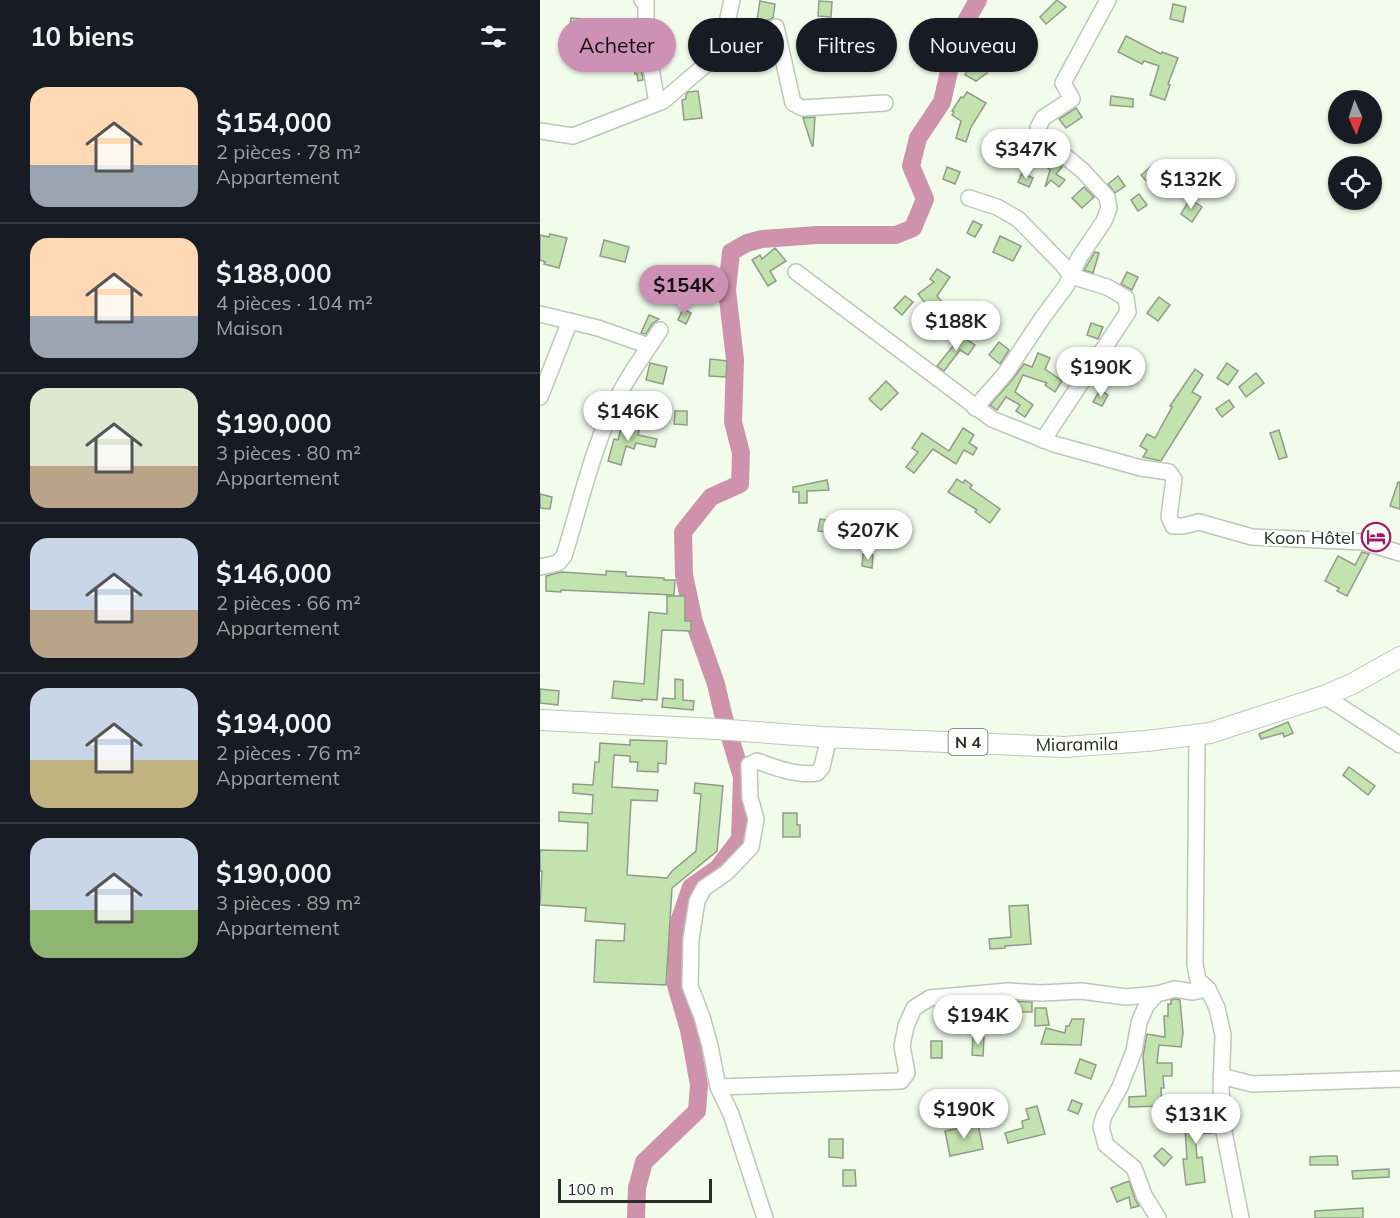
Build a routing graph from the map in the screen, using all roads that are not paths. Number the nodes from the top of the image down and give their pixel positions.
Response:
1 (642, 0) edge
2 (732, 0) edge
3 (1108, 0) edge
4 (728, 18) edge
5 (784, 63) edge
6 (697, 72) edge
7 (885, 103) dead end
8 (657, 104) junction
9 (540, 130) edge
10 (969, 198) dead end
11 (796, 272) dead end
12 (1071, 276) junction
13 (540, 314) edge
14 (570, 321) junction
15 (660, 330) dead end
16 (649, 346) junction
17 (540, 397) edge
18 (975, 408) junction
19 (1042, 440) junction
20 (1400, 553) edge
21 (540, 567) edge
22 (1400, 657) edge
23 (1324, 696) junction
24 (540, 720) edge
25 (1197, 736) junction
26 (829, 737) junction
27 (1400, 745) edge
28 (1208, 989) junction
29 (1157, 994) junction
30 (1221, 1076) junction
31 (1400, 1079) edge
32 (718, 1087) junction
33 (765, 1218) edge
34 (1158, 1218) edge
35 (1241, 1218) edge

1 - 8 street
2 - 4 street
3 - 12 street
5 - 7 street
6 - 8 street
8 - 9 street
10 - 12 street
11 - 18 street
12 - 18 street
12 - 19 street
13 - 14 street
14 - 16 street
14 - 17 street
15 - 16 street
16 - 21 street
18 - 19 street
19 - 20 street
22 - 23 main road, Miaramila / N 4
23 - 25 main road, Miaramila / N 4
23 - 27 street
24 - 26 main road, Miaramila / N 4
25 - 26 main road, Miaramila / N 4
25 - 28 street
26 - 32 street
28 - 29 street
28 - 30 street
29 - 32 street
29 - 34 street
30 - 31 street
30 - 35 street
32 - 33 street

